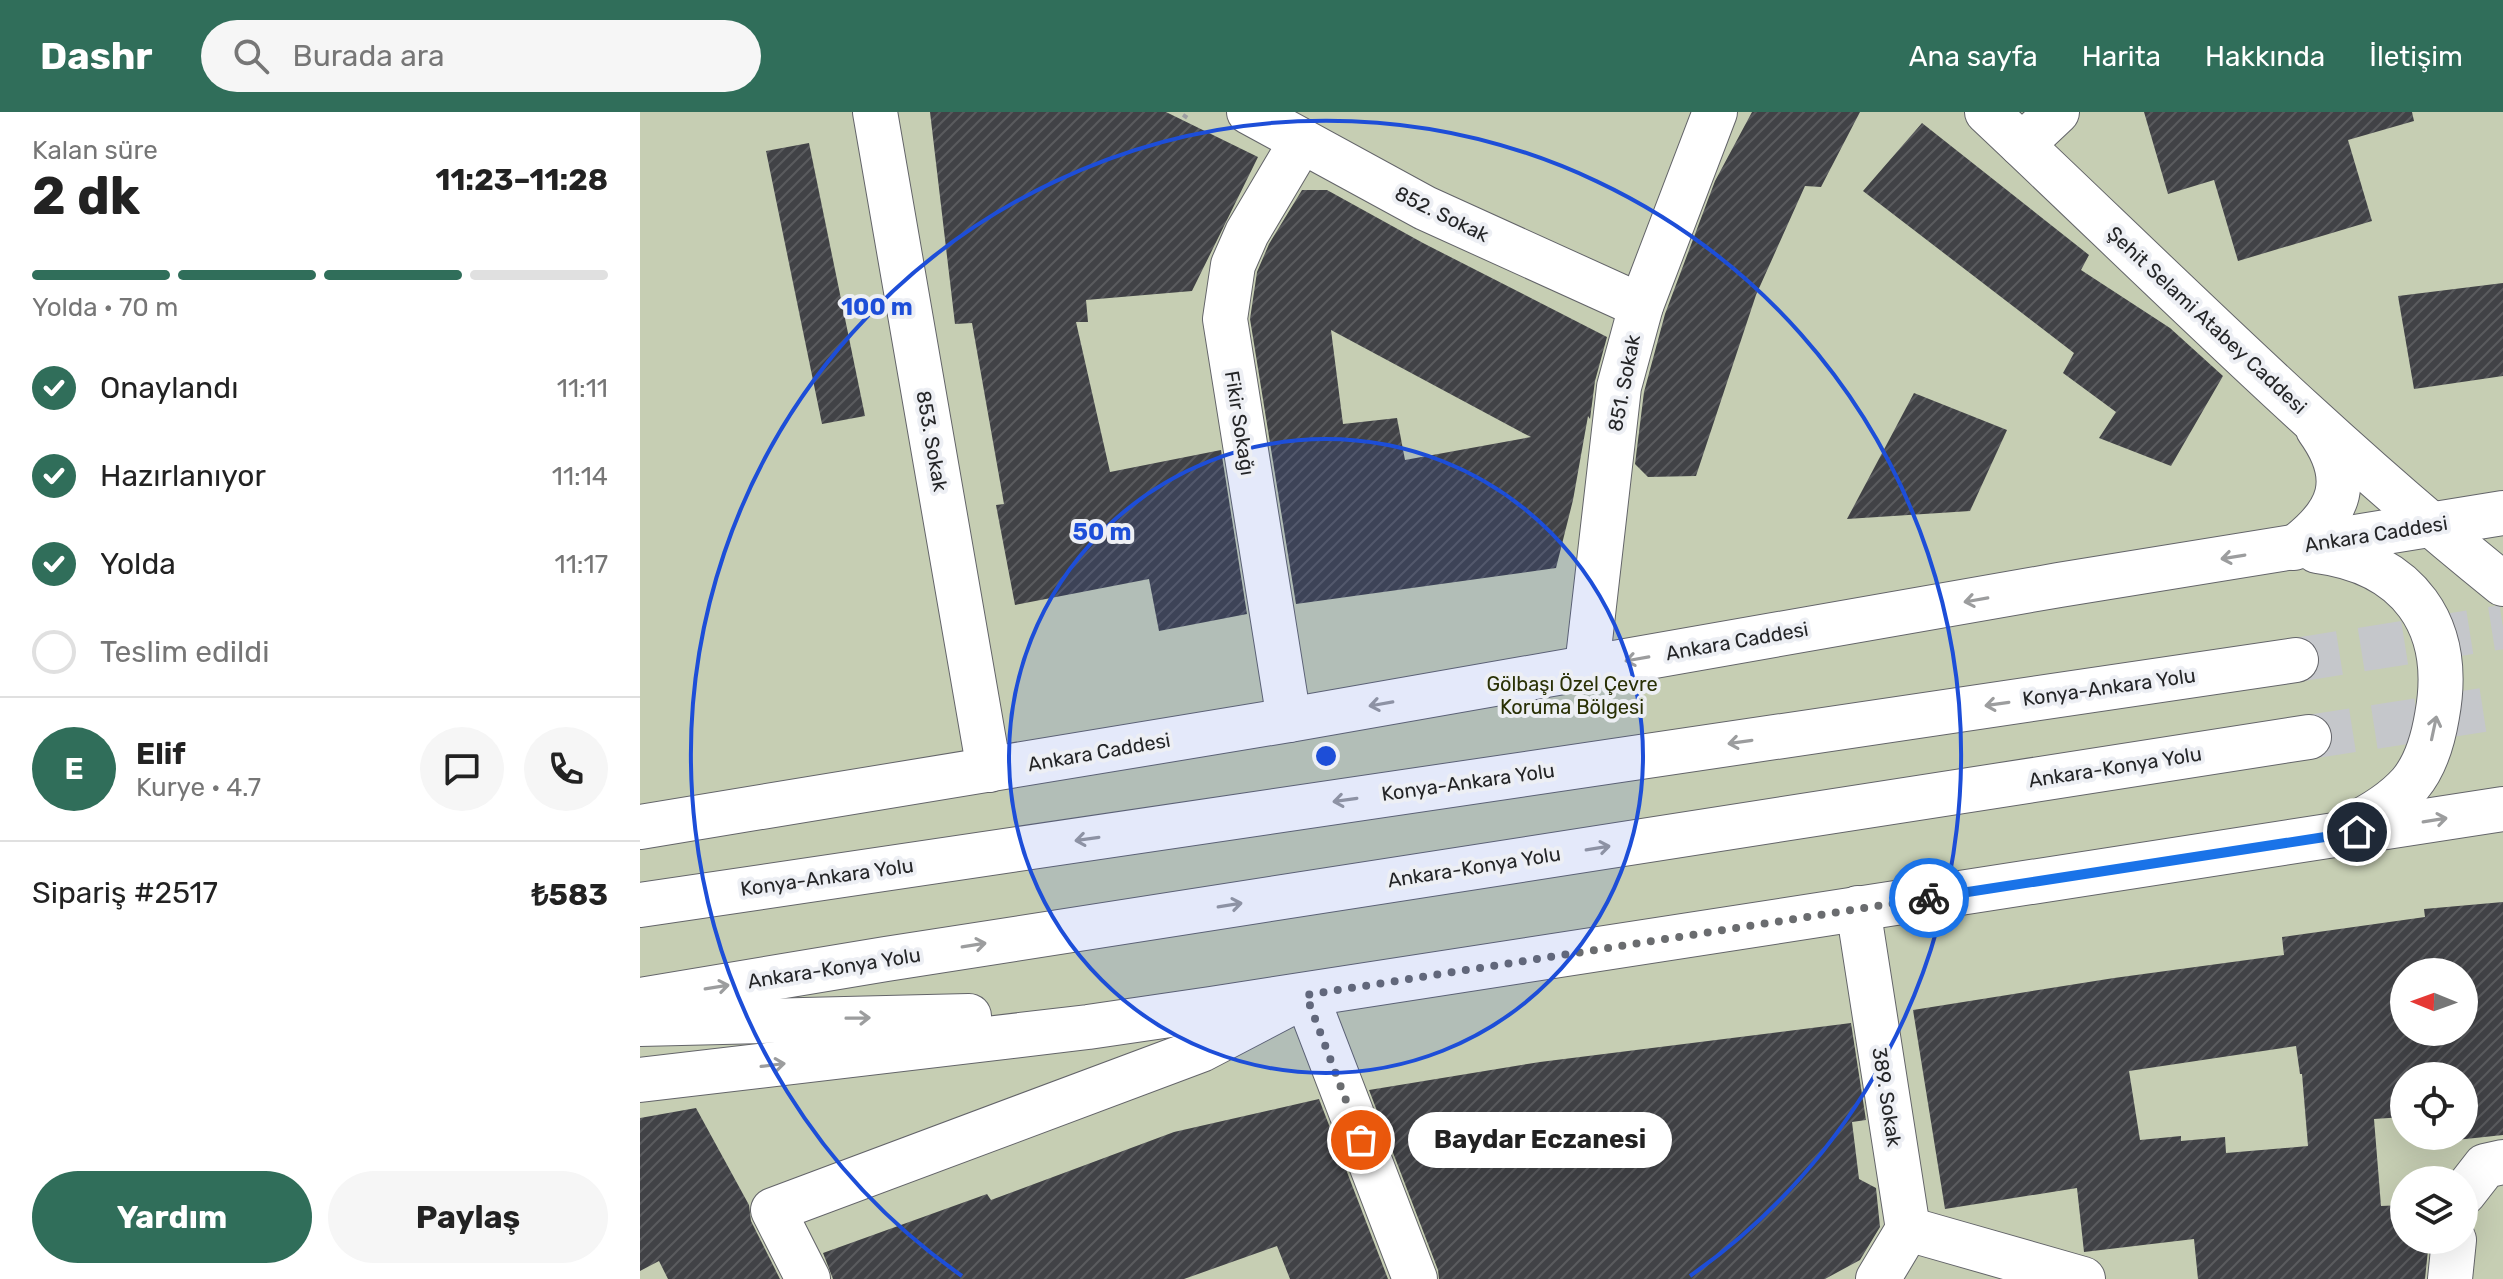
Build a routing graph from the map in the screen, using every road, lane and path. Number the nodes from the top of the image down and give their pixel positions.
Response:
1 (875, 112) edge
2 (1188, 112) edge
3 (1249, 112) edge
4 (1715, 112) edge
5 (1987, 112) edge
6 (2057, 112) edge
7 (1184, 118) dead end
8 (1301, 142) junction
9 (2022, 145) junction
10 (1641, 306) junction
11 (2309, 416) junction
12 (2503, 513) edge
13 (2430, 525) junction
14 (2294, 548) junction
15 (2503, 584) edge
16 (2296, 660) tunnel mouth
17 (1587, 667) junction
18 (1289, 720) junction
19 (2309, 737) tunnel mouth
20 (989, 770) junction
21 (2503, 809) edge
22 (640, 827) edge
23 (2326, 837) junction
24 (640, 905) edge
25 (1858, 908) junction
26 (1306, 995) junction
27 (640, 1000) edge
28 (1211, 1009) junction
29 (640, 1024) edge
30 (640, 1080) edge
31 (2503, 1162) edge
32 (2478, 1175) edge
33 (1908, 1229) junction
34 (2453, 1254) edge
35 (808, 1279) edge
36 (1415, 1279) edge
37 (1877, 1279) edge
38 (2083, 1279) edge
39 (2450, 1279) edge

1 - 20 main road, 853. Sokak
2 - 7 path
3 - 8 main road, 852. Sokak
4 - 10 main road, 851. Sokak
5 - 9 main road, Şehit Selami Atabey Caddesi
6 - 9 main road
8 - 10 main road, 852. Sokak
8 - 18 main road, Fikir Sokağı
9 - 11 main road, Şehit Selami Atabey Caddesi
10 - 17 main road, 851. Sokak
11 - 13 main road, Şehit Selami Atabey Caddesi
11 - 14 main road
12 - 13 main road, Ankara Caddesi
13 - 14 main road, Ankara Caddesi
13 - 15 main road, Şehit Selami Atabey Caddesi
14 -> 17 main road, Ankara Caddesi
23 -> 14 main road
16 -> 24 main road, Konya-Ankara Yolu
17 -> 18 main road, Ankara Caddesi
18 - 20 main road, Ankara Caddesi
27 -> 19 main road, Ankara-Konya Yolu
20 - 22 main road, Ankara Caddesi
23 -> 21 main road
23 - 25 main road
25 - 26 main road
25 - 33 main road, 389. Sokak
26 - 28 main road
26 - 35 main road
26 - 36 main road
29 -> 28 main road
30 -> 28 main road
31 - 32 main road
33 - 37 main road
33 - 38 main road
34 - 39 main road

